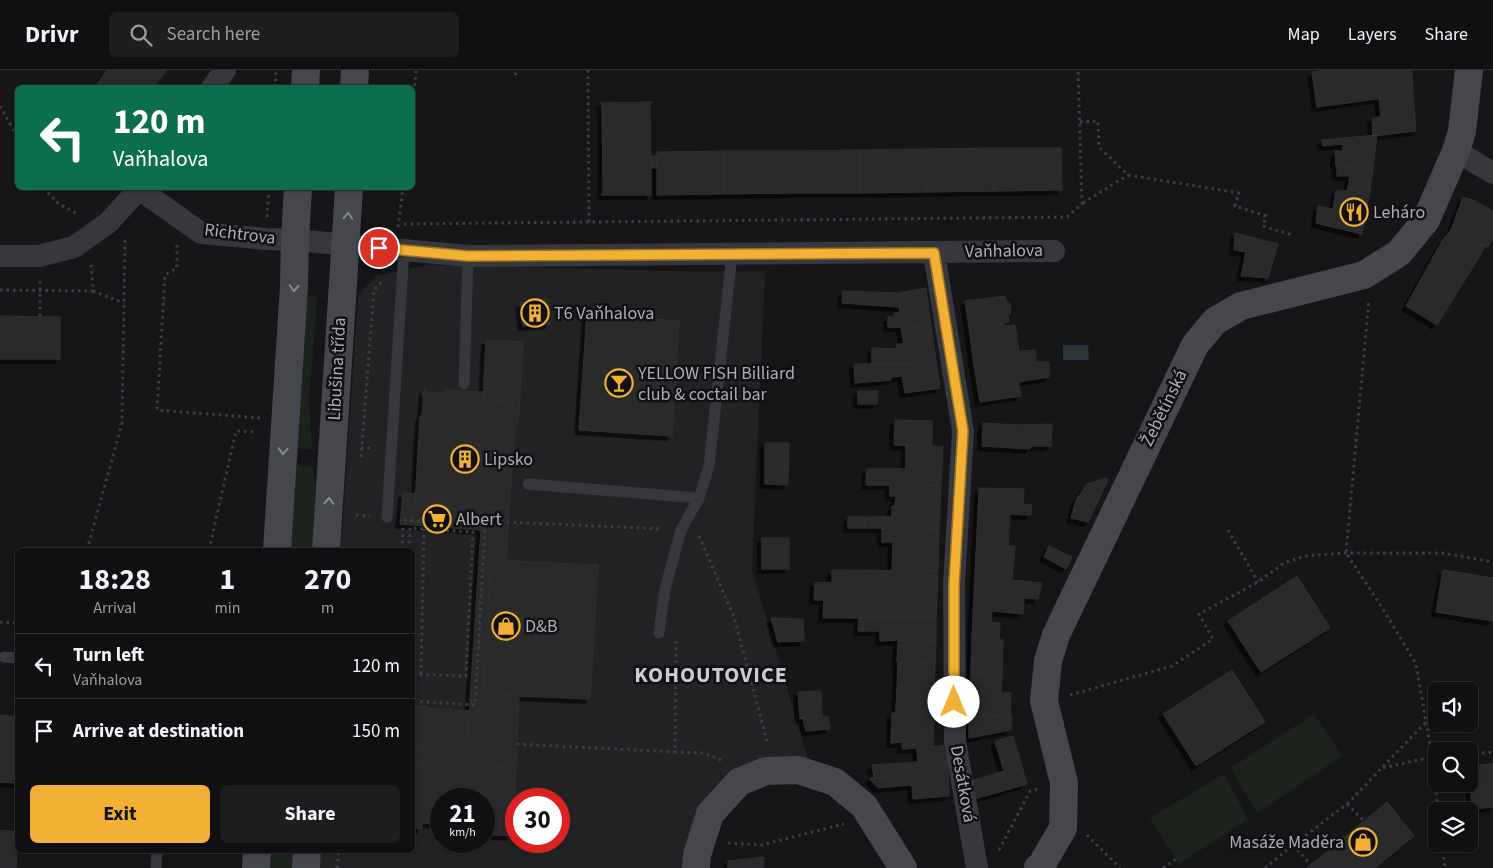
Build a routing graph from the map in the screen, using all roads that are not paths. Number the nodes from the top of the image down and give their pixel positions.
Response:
1 (225, 70) edge
2 (306, 70) edge
3 (355, 70) edge
4 (1466, 72) edge
5 (214, 85) edge
6 (305, 85) edge
7 (354, 85) edge
8 (1456, 152) junction
9 (1493, 173) edge
10 (137, 190) edge
11 (142, 190) edge
12 (298, 190) edge
13 (349, 190) edge
14 (295, 240) junction
15 (346, 245) junction
16 (404, 250) junction
17 (1054, 251) dead end
18 (934, 253) junction
19 (732, 254) junction
20 (0, 256) edge
21 (468, 256) junction
22 (464, 384) dead end
23 (528, 484) dead end
24 (699, 498) junction
25 (387, 517) dead end
26 (277, 548) edge
27 (326, 548) edge
28 (659, 633) dead end
29 (4, 657) dead end
30 (15, 658) edge
31 (157, 853) edge
32 (257, 853) edge
33 (307, 853) edge
34 (986, 862) edge
35 (156, 868) edge
36 (256, 868) edge
37 (306, 868) edge
38 (696, 868) edge
39 (903, 868) edge
40 (1038, 868) edge

1 - 5 street
2 - 6 street
3 - 7 street
4 - 8 street, Žebětínská
8 - 9 street
8 - 40 street, Žebětínská
10 - 20 street, Richtrova
11 - 14 street, Richtrova
12 - 14 street
15 -> 13 street, Libušina třída
14 - 15 street, Vaňhalova
14 -> 26 street
15 - 16 street, Vaňhalova
27 -> 15 street, Libušina třída
16 - 21 street, Vaňhalova
16 - 25 lane
17 - 18 street, Vaňhalova
18 - 19 street, Vaňhalova
18 - 34 street, Desátková
19 - 21 street, Vaňhalova
19 - 24 lane
21 - 22 lane
23 - 24 lane
24 - 28 lane
29 - 30 lane
31 - 35 lane
32 - 36 street
33 - 37 street
38 - 39 street

